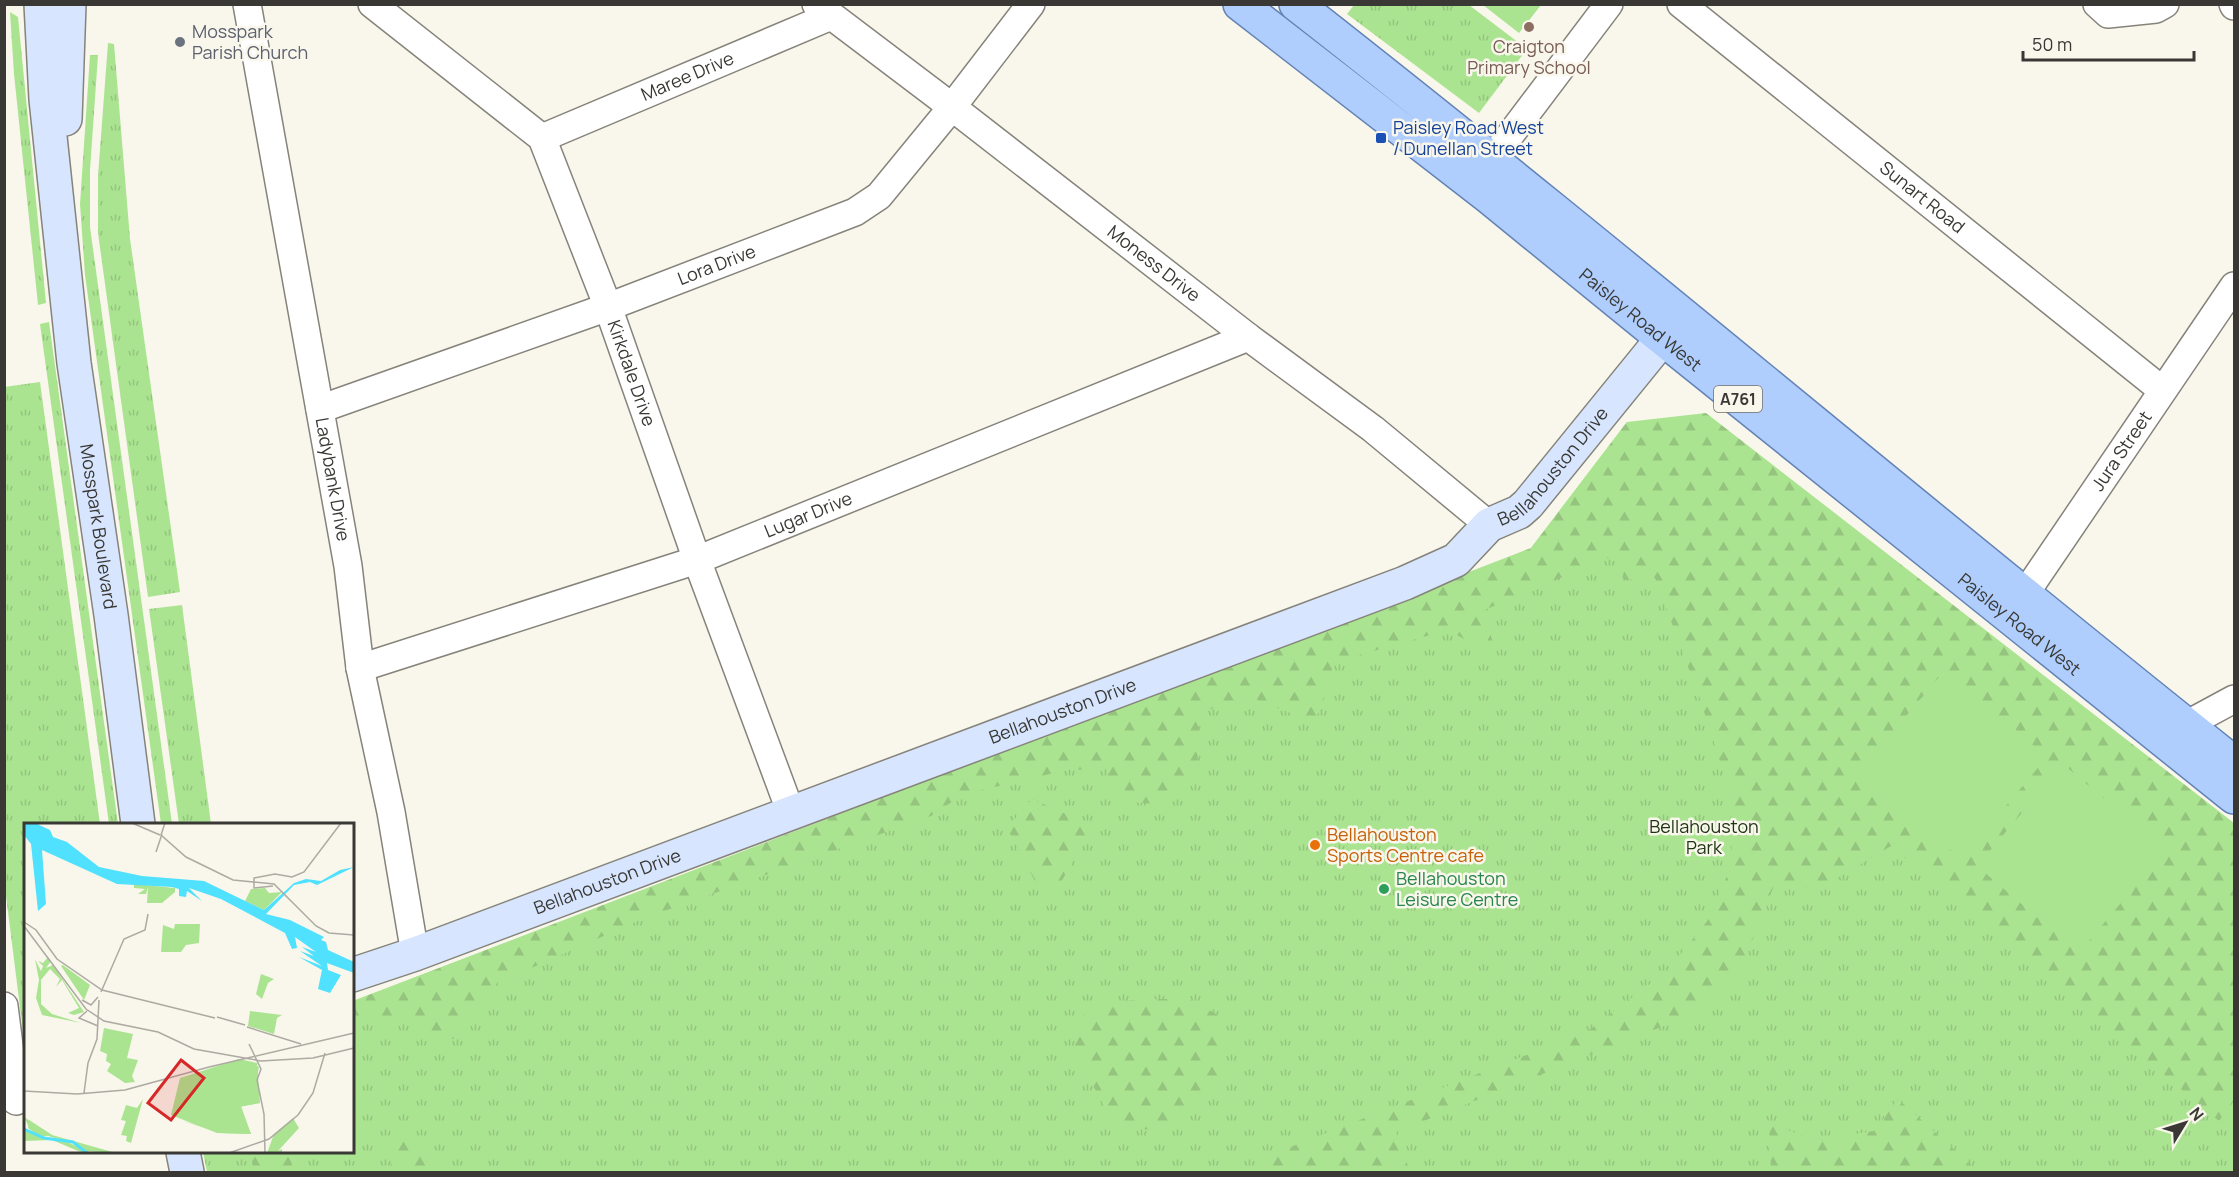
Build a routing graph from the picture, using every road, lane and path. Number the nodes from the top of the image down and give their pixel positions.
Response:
1 (27, 4) edge
2 (41, 4) edge
3 (69, 4) edge
4 (76, 4) edge
5 (247, 4) edge
6 (372, 4) edge
7 (1031, 4) edge
8 (1240, 4) edge
9 (1609, 4) edge
10 (1681, 4) edge
11 (2097, 4) edge
12 (2165, 4) edge
13 (1309, 8) edge
14 (824, 10) edge
15 (69, 42) junction
16 (1290, 44) junction
17 (46, 99) junction
18 (952, 107) junction
19 (542, 138) junction
20 (1492, 159) junction
21 (60, 229) junction
22 (2231, 301) edge
23 (608, 307) junction
24 (1672, 327) junction
25 (1248, 337) junction
26 (2162, 390) junction
27 (320, 409) junction
28 (1489, 525) junction
29 (697, 560) junction
30 (2017, 606) junction
31 (360, 668) junction
32 (2235, 699) edge
33 (2178, 735) junction
34 (2235, 763) edge
35 (2235, 797) edge
36 (791, 813) junction
37 (138, 823) edge
38 (415, 954) junction
39 (354, 974) edge
40 (4, 1006) edge
41 (15, 1101) edge
42 (183, 1153) edge
43 (187, 1173) edge

1 - 17 street
2 - 17 street, Mosspark Boulevard
3 - 15 street, Mosspark Boulevard
4 - 15 street
5 - 27 street, Ladybank Drive
6 - 19 street
7 - 18 street, Lora Drive
8 - 16 main road, Paisley Road West / A761
9 - 20 street
10 - 26 street, Sunart Road
11 - 12 street
13 - 16 street
13 - 20 main road, Paisley Road West / A761
14 - 18 street, Moness Drive
14 - 19 street, Maree Drive
15 - 21 street, Mosspark Boulevard
16 - 24 main road, Paisley Road West / A761
17 - 21 street, Mosspark Boulevard
18 - 23 street, Lora Drive
18 - 25 street, Moness Drive
19 - 23 street, Kirkdale Drive
20 - 24 main road, Paisley Road West / A761
21 - 37 street, Mosspark Boulevard
22 - 26 street, Jura Street
23 - 27 street, Lora Drive
23 - 29 street, Kirkdale Drive
24 - 28 street, Bellahouston Drive
24 - 30 main road, Paisley Road West / A761
25 - 28 street, Moness Drive
25 - 29 street, Lugar Drive
26 - 30 street, Jura Street
27 - 31 street, Ladybank Drive
28 - 36 street, Bellahouston Drive
29 - 31 street, Lugar Drive
29 - 36 street, Kirkdale Drive
30 - 33 main road, Paisley Road West / A761
31 - 38 street, Ladybank Drive
32 - 33 street
33 - 34 main road, Paisley Road West / A761
33 - 35 main road, Paisley Road West / A761
36 - 38 street, Bellahouston Drive
38 - 39 street, Bellahouston Drive
40 - 41 street
42 - 43 street

